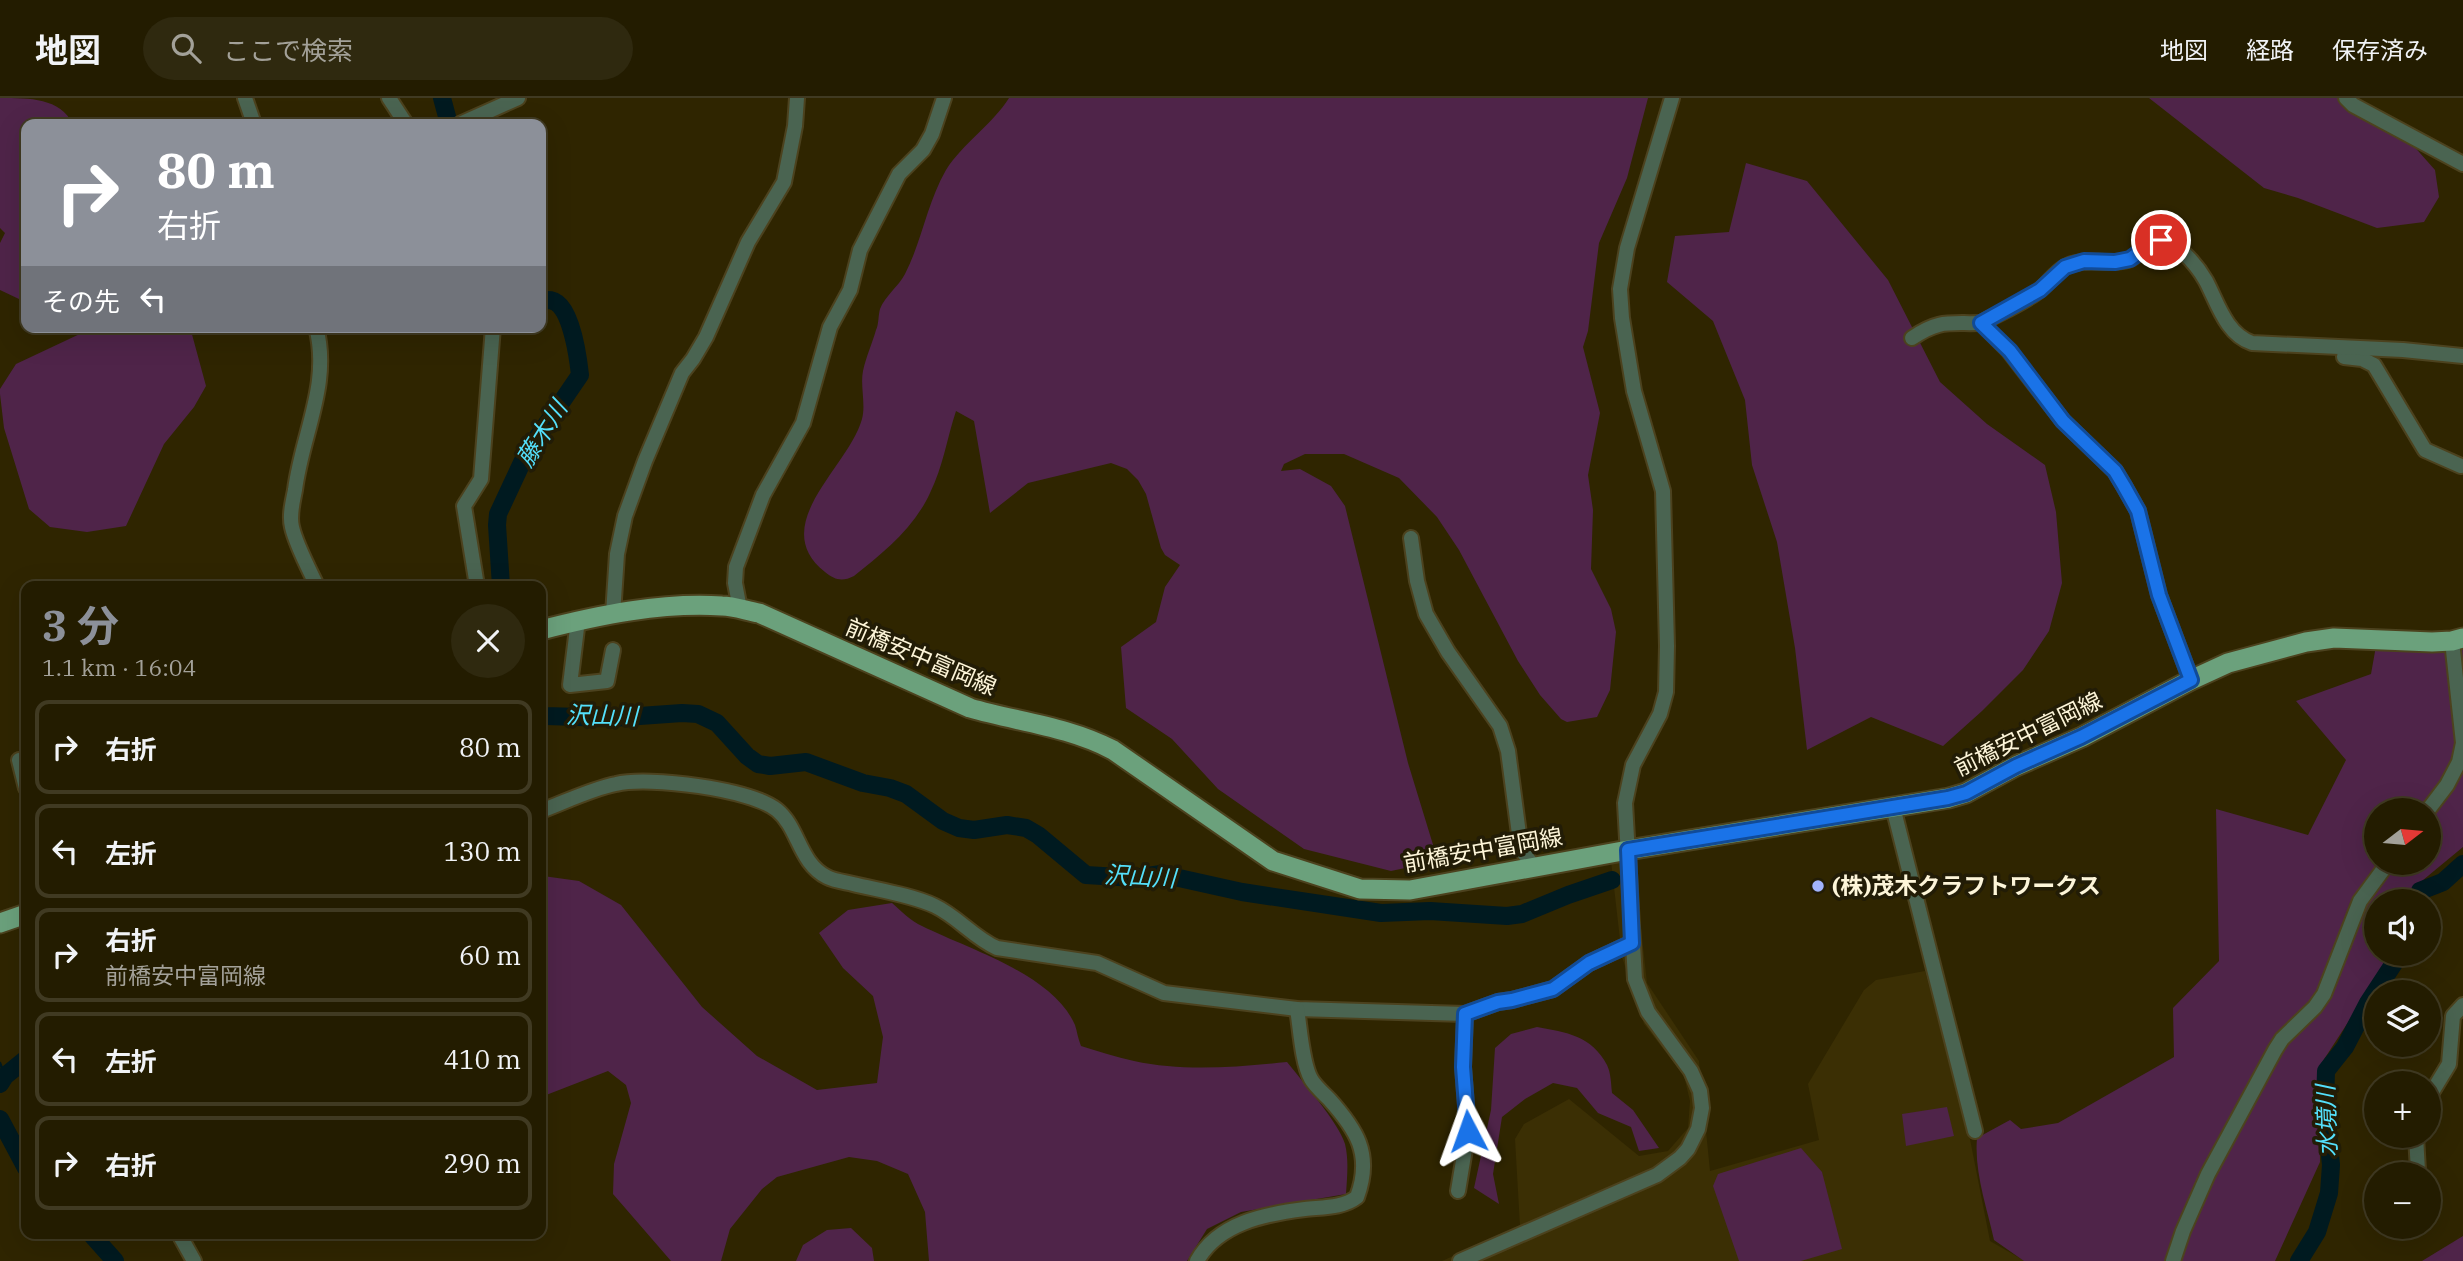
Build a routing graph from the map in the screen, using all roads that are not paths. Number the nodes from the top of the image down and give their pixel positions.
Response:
1 (245, 98) edge
2 (389, 98) edge
3 (518, 98) edge
4 (797, 98) edge
5 (944, 98) edge
6 (1672, 98) edge
7 (2346, 98) edge
8 (491, 104) edge
9 (252, 119) edge
10 (403, 119) edge
11 (468, 119) edge
12 (2463, 164) edge
13 (1981, 323) junction
14 (317, 333) edge
15 (493, 333) edge
16 (1912, 338) dead end
17 (2334, 348) junction
18 (2463, 356) edge
19 (2461, 466) dead end
20 (1411, 538) dead end
21 (315, 581) edge
22 (476, 581) edge
23 (740, 609) junction
24 (613, 614) junction
25 (578, 620) junction
26 (546, 629) edge
27 (2458, 639) edge
28 (613, 650) dead end
29 (2191, 680) junction
30 (19, 760) dead end
31 (21, 768) edge
32 (2437, 798) edge
33 (1893, 807) junction
34 (546, 809) edge
35 (1628, 850) junction
36 (1534, 867) junction
37 (2379, 875) edge
38 (21, 916) edge
39 (0, 923) edge
40 (1632, 943) junction
41 (2463, 1005) edge
42 (1297, 1009) junction
43 (1465, 1014) junction
44 (2441, 1077) edge
45 (1975, 1131) dead end
46 (1458, 1191) dead end
47 (182, 1239) edge
48 (194, 1261) edge
49 (1197, 1261) edge
50 (1460, 1261) edge
51 (2173, 1261) edge

1 - 9 street
2 - 10 street
3 - 8 street
4 - 24 street
5 - 23 street
6 - 35 street
7 - 12 street
8 - 11 street
13 - 16 street
13 - 17 street
13 - 29 street
14 - 21 street
15 - 22 street
17 - 18 street
17 - 19 street
20 - 36 street
23 - 24 main road, 前橋安中富岡線
23 - 36 main road, 前橋安中富岡線
24 - 25 main road, 前橋安中富岡線
25 - 26 main road, 前橋安中富岡線
25 - 28 street
27 - 29 main road, 前橋安中富岡線
27 - 32 street
29 - 33 main road, 前橋安中富岡線
30 - 31 street
33 - 35 main road, 前橋安中富岡線
33 - 45 street
34 - 42 street
35 - 36 main road, 前橋安中富岡線
35 - 40 street
37 - 51 street
38 - 39 main road
40 - 43 street
40 - 50 street
41 - 44 street
42 - 43 street
42 - 49 street
43 - 46 street
47 - 48 street

